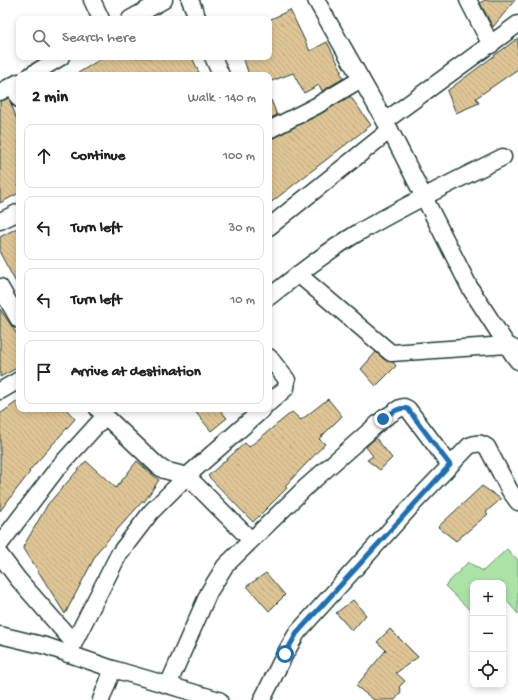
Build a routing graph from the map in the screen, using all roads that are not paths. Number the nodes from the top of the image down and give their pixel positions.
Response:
1 (92, 0) edge
2 (164, 0) edge
3 (190, 0) edge
4 (316, 0) edge
5 (468, 0) edge
6 (100, 16) edge
7 (135, 16) edge
8 (197, 16) edge
9 (518, 24) edge
10 (491, 45) junction
11 (56, 60) edge
12 (214, 60) edge
13 (36, 72) edge
14 (220, 72) edge
15 (361, 79) junction
16 (388, 126) junction
17 (272, 128) edge
18 (502, 157) dead end
19 (423, 197) junction
20 (16, 213) edge
21 (0, 221) edge
22 (272, 224) edge
23 (298, 274) junction
24 (0, 287) edge
25 (272, 295) edge
26 (16, 315) edge
27 (512, 348) edge
28 (272, 361) edge
29 (518, 361) edge
30 (16, 382) edge
31 (0, 391) edge
32 (272, 400) edge
33 (101, 412) edge
34 (260, 412) edge
35 (450, 465) junction
36 (187, 476) junction
37 (518, 502) edge
38 (251, 540) junction
39 (0, 544) edge
40 (0, 555) edge
41 (0, 635) edge
42 (71, 648) junction
43 (113, 669) junction
44 (168, 685) junction
45 (101, 700) edge
46 (219, 700) edge
47 (262, 700) edge

1 - 6 street
2 - 7 street
3 - 8 street
4 - 15 street
5 - 10 street
9 - 10 street
10 - 16 street
11 - 13 street
12 - 14 street
15 - 16 street
15 - 17 street
16 - 19 street
16 - 22 street
18 - 19 street
19 - 23 street
19 - 27 street
20 - 21 street
23 - 25 street
23 - 27 street
24 - 26 street
27 - 29 street
28 - 32 street
30 - 31 street
33 - 36 street
33 - 39 street
34 - 36 street
35 - 37 street
35 - 38 street
35 - 47 street
36 - 38 street
36 - 42 street
38 - 44 street
40 - 42 street
41 - 42 street
42 - 43 street
43 - 44 street
43 - 45 street
44 - 46 street

